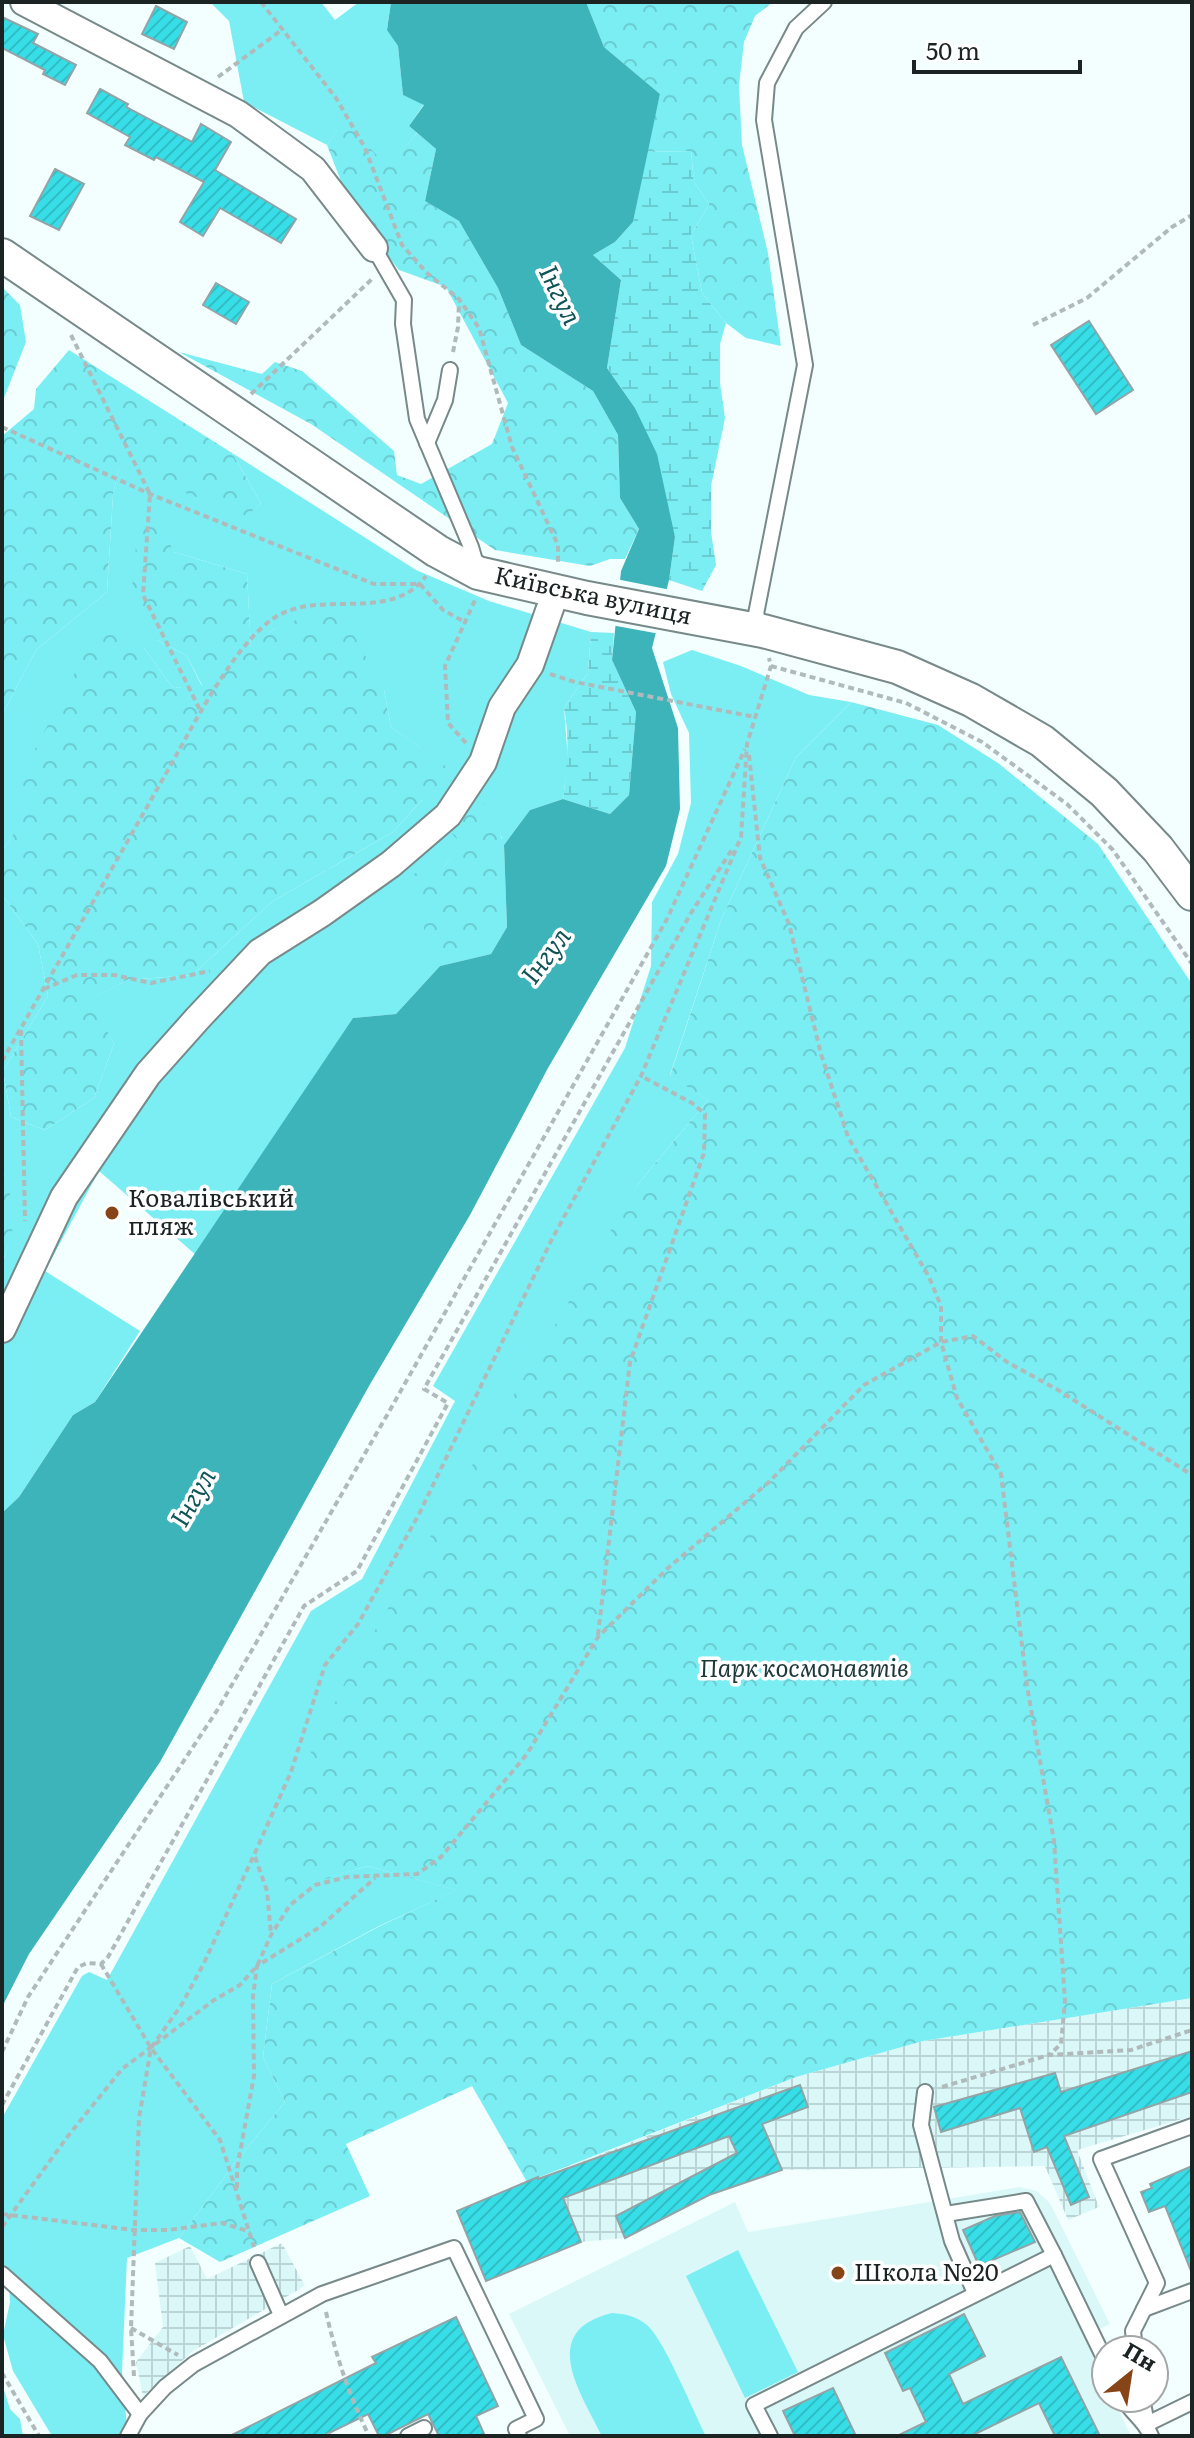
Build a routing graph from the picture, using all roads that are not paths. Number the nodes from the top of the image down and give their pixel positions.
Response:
1 (24, 2) edge
2 (824, 2) edge
3 (374, 248) joint
4 (2, 255) edge
5 (450, 370) road end
6 (427, 443) junction
7 (478, 573) junction
8 (572, 595) junction
9 (763, 631) junction
10 (1192, 894) edge
11 (2, 1329) edge
12 (925, 2092) road end
13 (1192, 2126) edge
14 (946, 2214) junction
15 (1054, 2255) junction
16 (258, 2263) road end
17 (2, 2274) edge
18 (1192, 2291) edge
19 (975, 2293) junction
20 (1144, 2309) junction
21 (281, 2315) junction
22 (1092, 2334) edge
23 (1133, 2334) edge
24 (1192, 2402) edge
25 (140, 2414) junction
26 (1135, 2414) edge
27 (424, 2428) dead end
28 (1149, 2430) edge
29 (128, 2436) edge
30 (408, 2436) edge
31 (519, 2436) edge
32 (770, 2436) edge

1 - 3 street
2 - 9 lane
3 - 6 lane
4 - 7 street, Київська вулиця
5 - 6 lane
6 - 7 lane
7 - 8 street, Київська вулиця
8 - 9 street, Київська вулиця
8 - 11 street
9 - 10 street, Київська вулиця
12 - 14 lane
13 - 20 lane
14 - 15 lane
14 - 19 lane
15 - 19 lane
15 - 22 lane
16 - 21 lane
17 - 25 lane
18 - 20 lane
19 - 32 lane
20 - 23 lane
21 - 25 lane
21 - 31 lane
24 - 28 lane
25 - 29 lane
26 - 28 lane
27 - 30 lane

